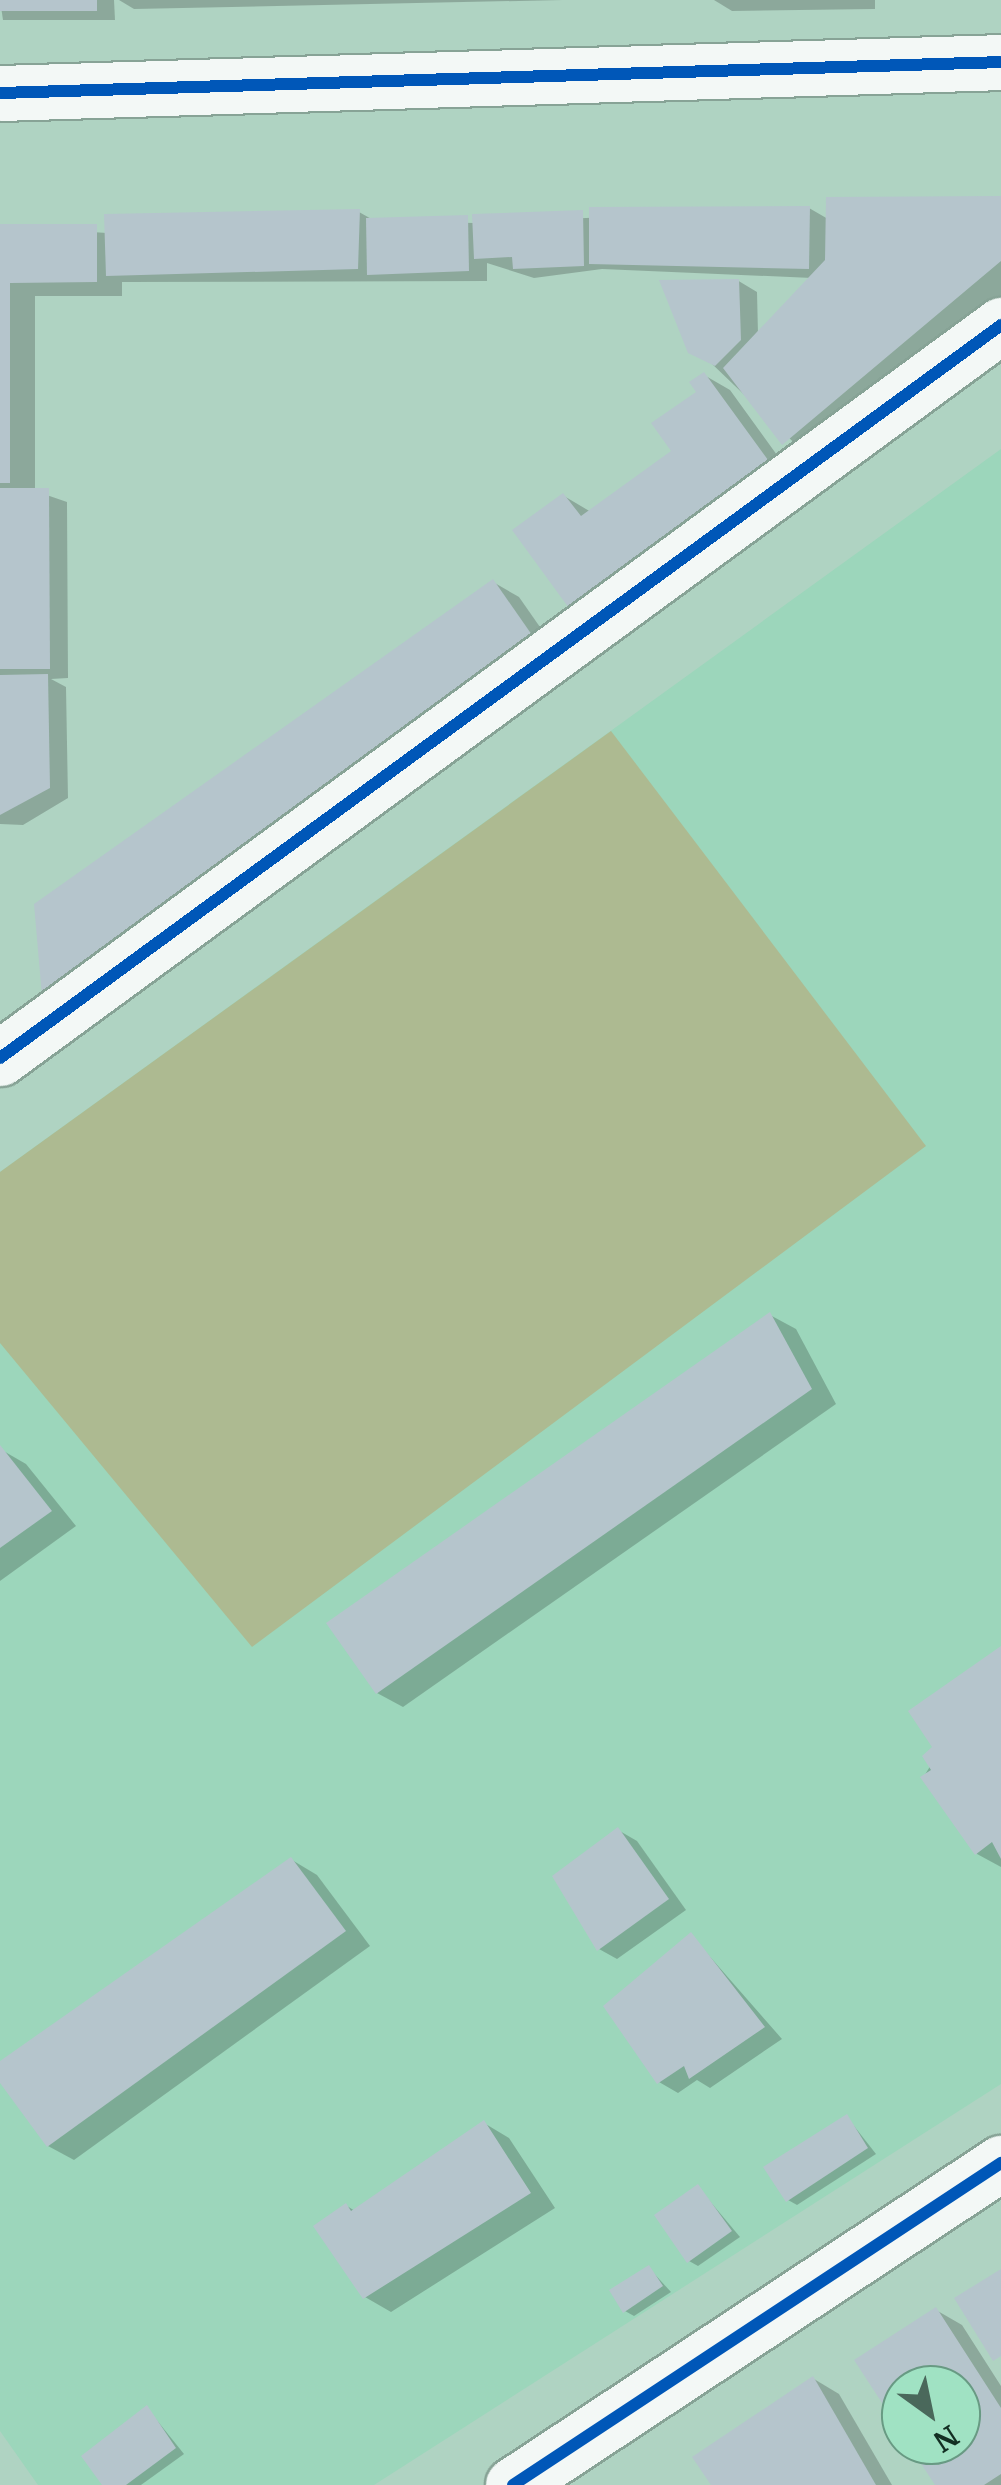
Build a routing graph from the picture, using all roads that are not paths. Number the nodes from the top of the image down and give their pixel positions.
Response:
1 (1001, 62) edge
2 (0, 93) edge
3 (1001, 324) edge
4 (0, 1058) edge
5 (1001, 2164) edge
6 (513, 2485) edge

1 - 2 street
3 - 4 street
5 - 6 street

